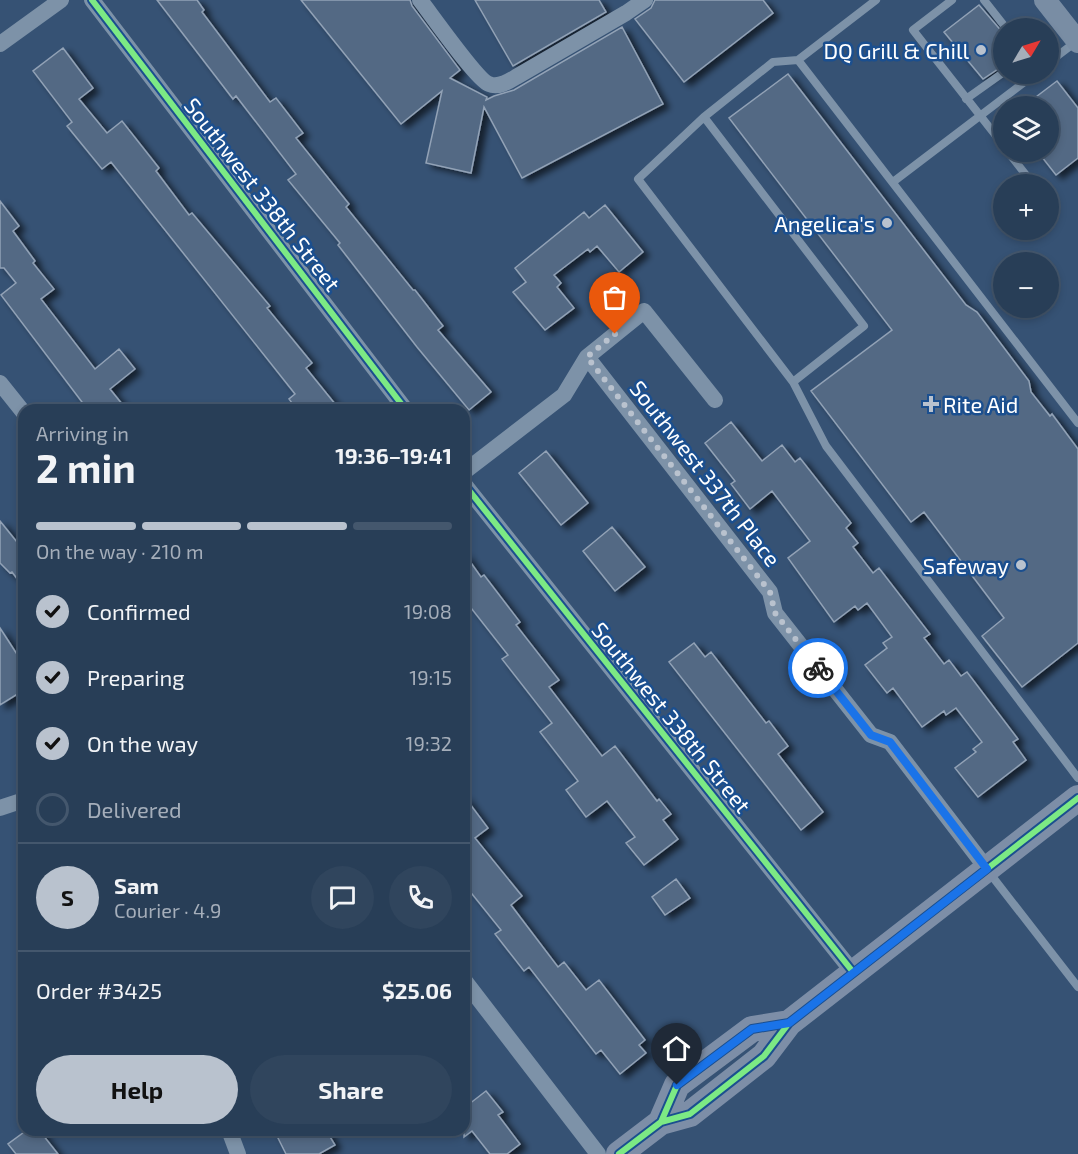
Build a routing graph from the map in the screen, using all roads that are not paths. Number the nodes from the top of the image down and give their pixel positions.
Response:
1 (60, 0) edge
2 (92, 0) edge
3 (420, 0) edge
4 (645, 0) edge
5 (876, 0) edge
6 (952, 0) edge
7 (984, 0) edge
8 (1045, 0) edge
9 (998, 18) edge
10 (1078, 42) edge
11 (0, 44) edge
12 (1059, 55) edge
13 (798, 60) junction
14 (993, 80) edge
15 (1022, 84) edge
16 (966, 99) junction
17 (980, 116) junction
18 (704, 117) junction
19 (993, 132) edge
20 (1016, 162) edge
21 (1025, 174) edge
22 (893, 182) junction
23 (587, 357) junction
24 (793, 382) junction
25 (0, 383) edge
26 (715, 400) dead end
27 (401, 404) edge
28 (18, 406) edge
29 (1078, 423) edge
30 (470, 467) edge
31 (470, 492) edge
32 (1078, 778) edge
33 (1078, 798) edge
34 (18, 802) edge
35 (0, 808) edge
36 (987, 869) junction
37 (853, 972) junction
38 (1078, 987) edge
39 (470, 988) edge
40 (231, 1136) edge
41 (238, 1154) edge
42 (598, 1154) edge
43 (619, 1154) edge

1 - 11 street
2 - 27 street, Southwest 338th Street
3 - 4 street
5 - 13 lane
6 - 16 lane
7 - 9 lane
8 - 10 main road
10 - 12 lane
13 - 18 lane
13 - 22 lane
14 - 16 lane
15 - 17 lane
16 - 17 lane
17 - 19 lane
17 - 22 lane
18 - 24 lane
18 - 24 lane
20 - 21 lane
22 - 29 lane
23 - 26 street
23 - 30 street
23 - 36 street, Southwest 337th Place
24 - 32 lane
25 - 28 street
31 - 37 street, Southwest 338th Street
33 - 36 main road
34 - 35 street
36 - 37 main road
36 - 38 lane
37 - 43 main road
39 - 42 street
40 - 41 street

